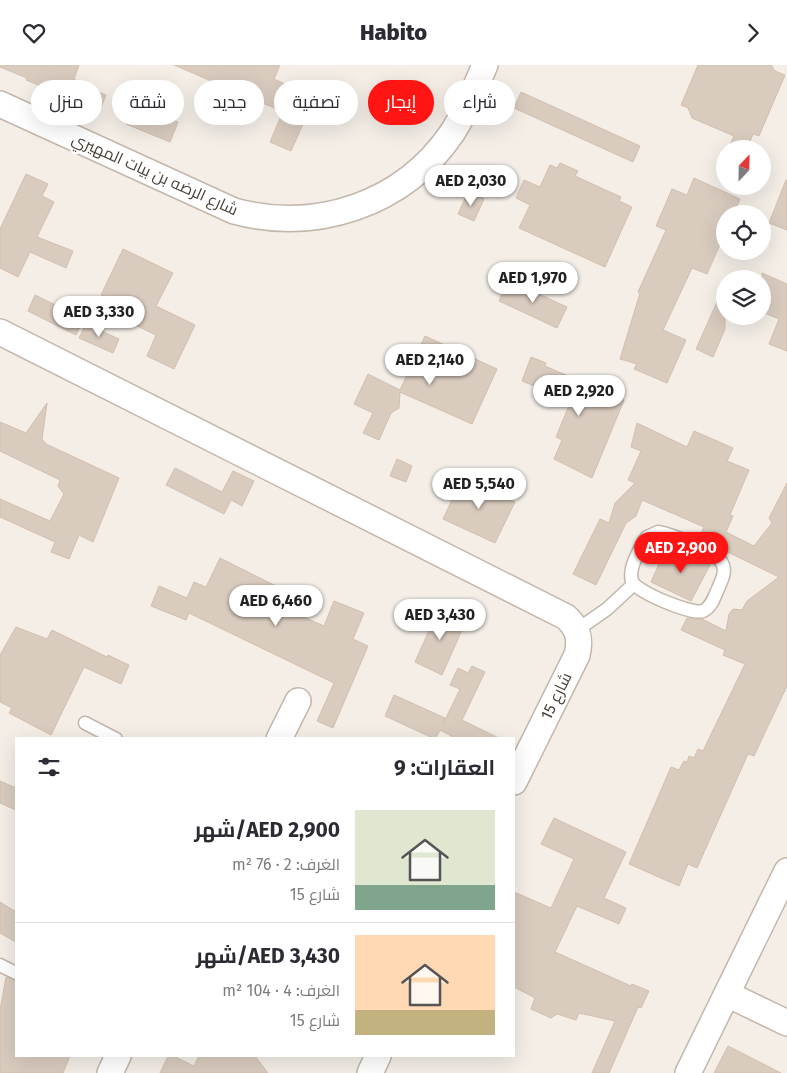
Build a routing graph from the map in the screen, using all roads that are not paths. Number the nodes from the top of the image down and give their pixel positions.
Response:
1 (486, 65) edge
2 (0, 104) edge
3 (0, 332) edge
4 (634, 584) junction
5 (577, 630) junction
6 (298, 701) dead end
7 (84, 723) dead end
8 (112, 737) edge
9 (280, 737) edge
10 (515, 780) edge
11 (787, 871) edge
12 (0, 965) edge
13 (15, 972) edge
14 (727, 994) junction
15 (787, 1023) edge
16 (118, 1057) edge
17 (378, 1057) edge
18 (110, 1073) edge
19 (370, 1073) edge
20 (688, 1073) edge

1 - 2 street, شارع الرضه بن بيات المهيري
3 - 5 street
4 - 4 lane
4 - 5 lane
5 - 10 street, شارع 15
6 - 9 street
7 - 8 lane
11 - 14 street
12 - 13 lane
14 - 15 street
14 - 20 street
16 - 18 street
17 - 19 street

